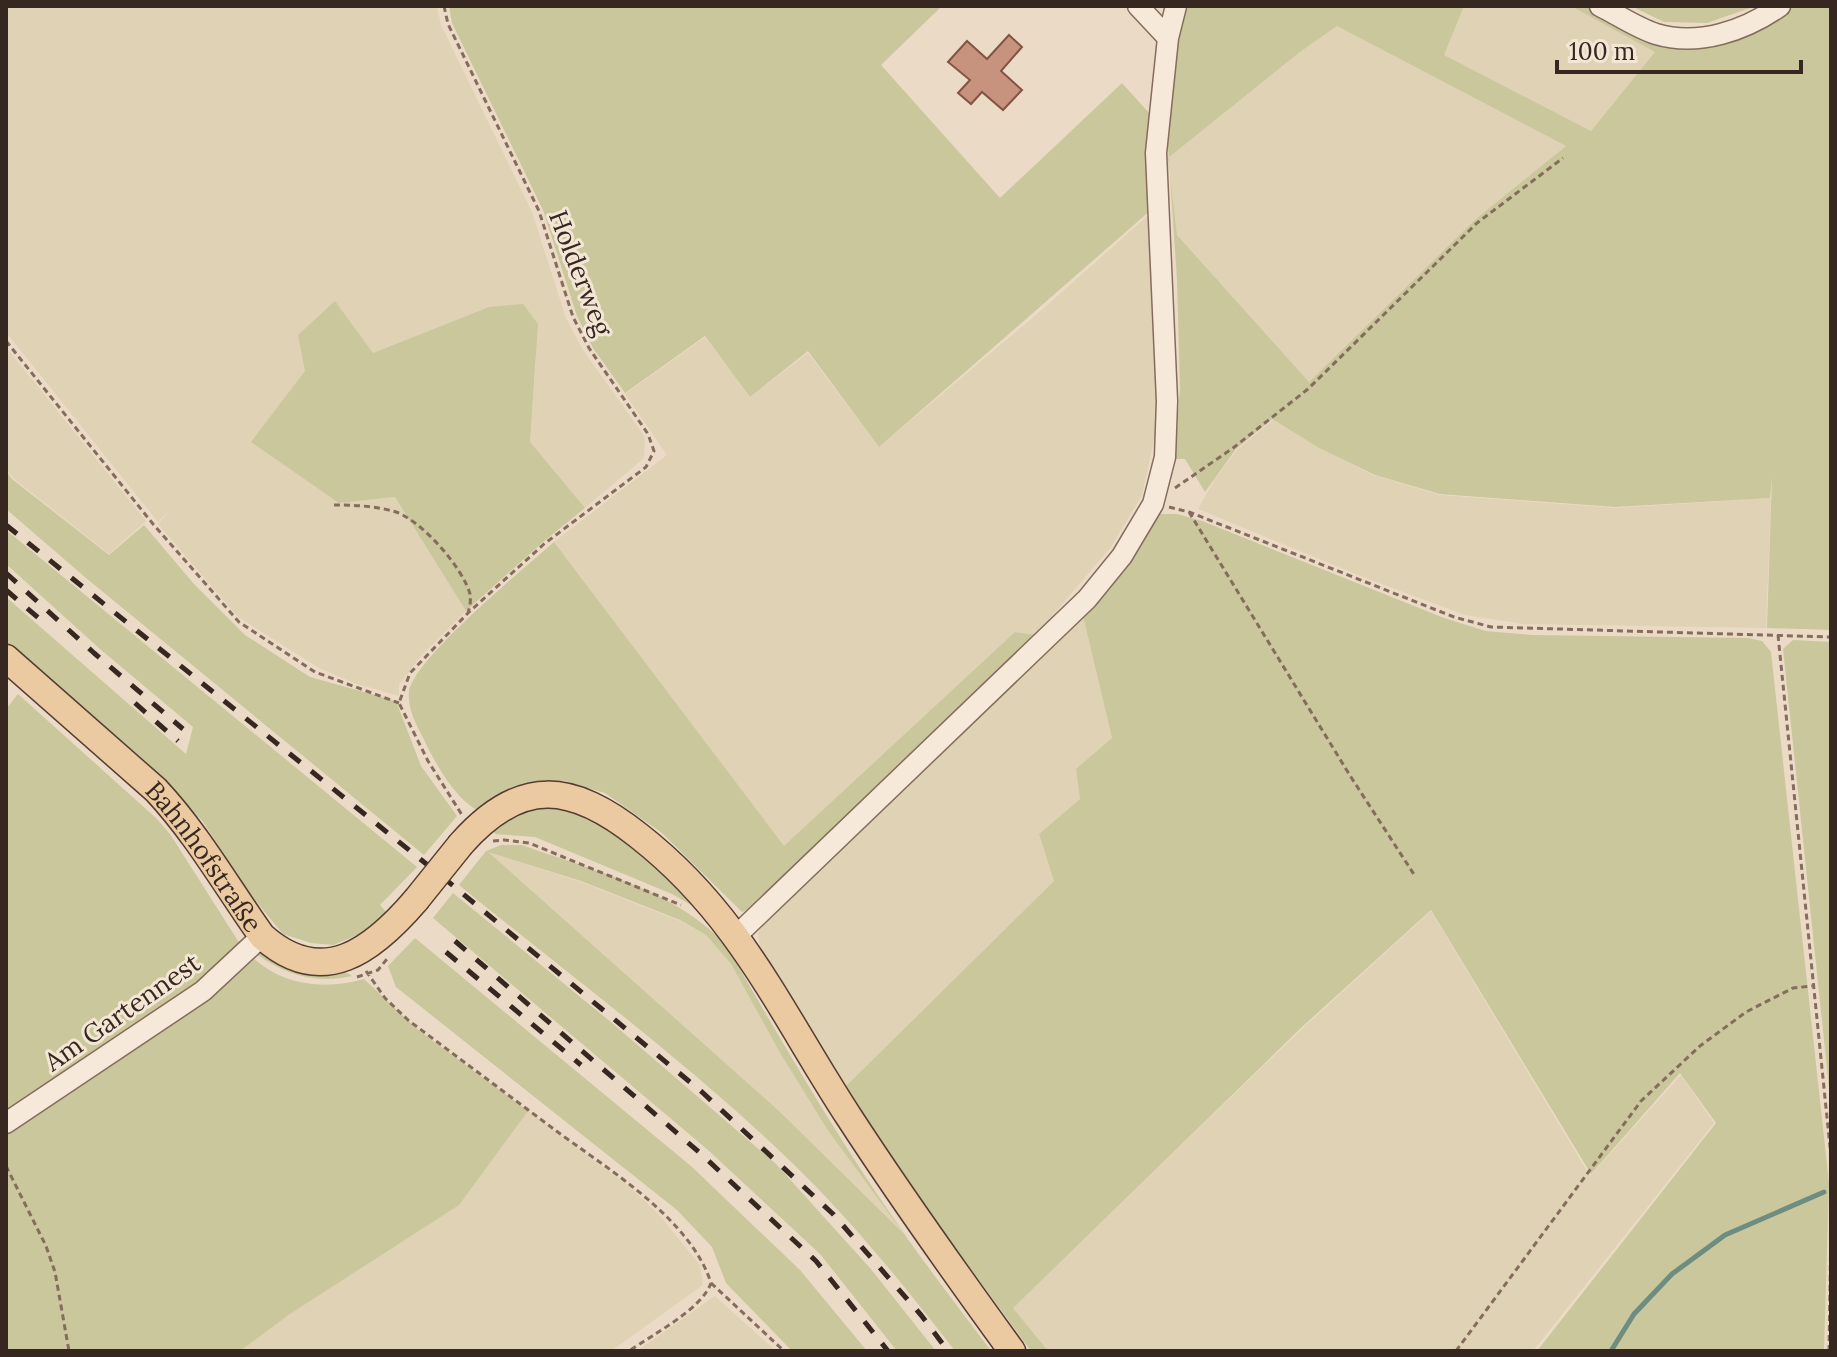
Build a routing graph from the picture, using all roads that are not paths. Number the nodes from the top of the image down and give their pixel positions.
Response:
1 (1138, 6) edge
2 (1176, 6) edge
3 (1600, 6) edge
4 (1780, 6) edge
5 (1168, 38) junction
6 (6, 658) edge
7 (262, 936) junction
8 (736, 936) junction
9 (6, 1123) edge
10 (1012, 1351) edge

1 - 5 street
2 - 5 street
3 - 4 street
5 - 8 street
6 - 7 main road, Bahnhofstraße
7 - 8 main road, Bahnhofstraße, bridge
7 - 9 street, Am Gartennest
8 - 10 main road, Bahnhofstraße

